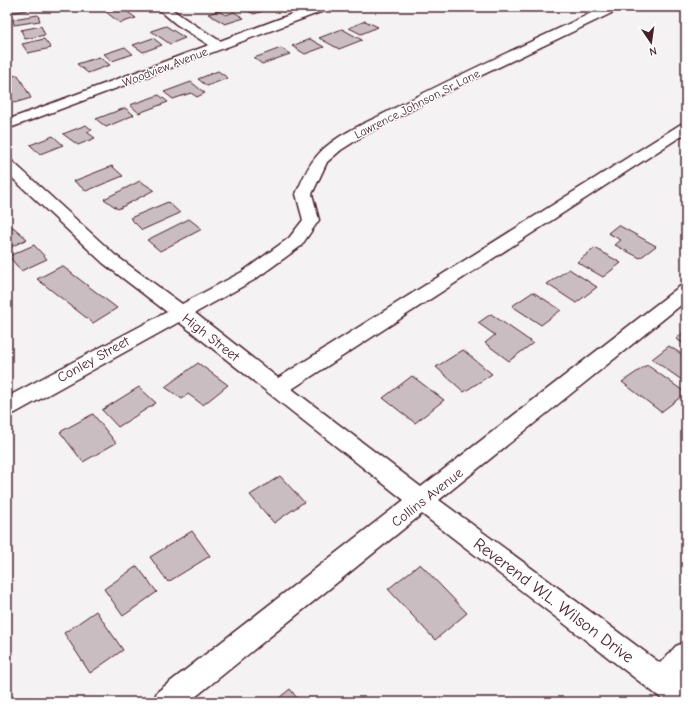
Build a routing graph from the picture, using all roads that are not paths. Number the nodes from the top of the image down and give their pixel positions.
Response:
1 (162, 7) edge
2 (322, 7) edge
3 (614, 7) edge
4 (220, 46) junction
5 (7, 125) edge
6 (686, 127) edge
7 (7, 166) edge
8 (686, 291) edge
9 (180, 312) junction
10 (277, 389) junction
11 (7, 407) edge
12 (422, 501) junction
13 (686, 655) edge
14 (662, 681) junction
15 (686, 700) edge
16 (167, 702) edge

1 - 4 street
2 - 4 street, Woodview Avenue
3 - 9 street, Lawrence Johnson Sr Lane
4 - 5 street, Woodview Avenue
6 - 10 street
7 - 9 street, High Street
8 - 12 street, Collins Avenue
9 - 10 street, High Street
9 - 11 street, Conley Street
10 - 12 street, High Street
12 - 14 street, Reverend W.L. Wilson Drive
12 - 16 street, Collins Avenue
13 - 14 street
14 - 15 street, Reverend W.L. Wilson Drive

